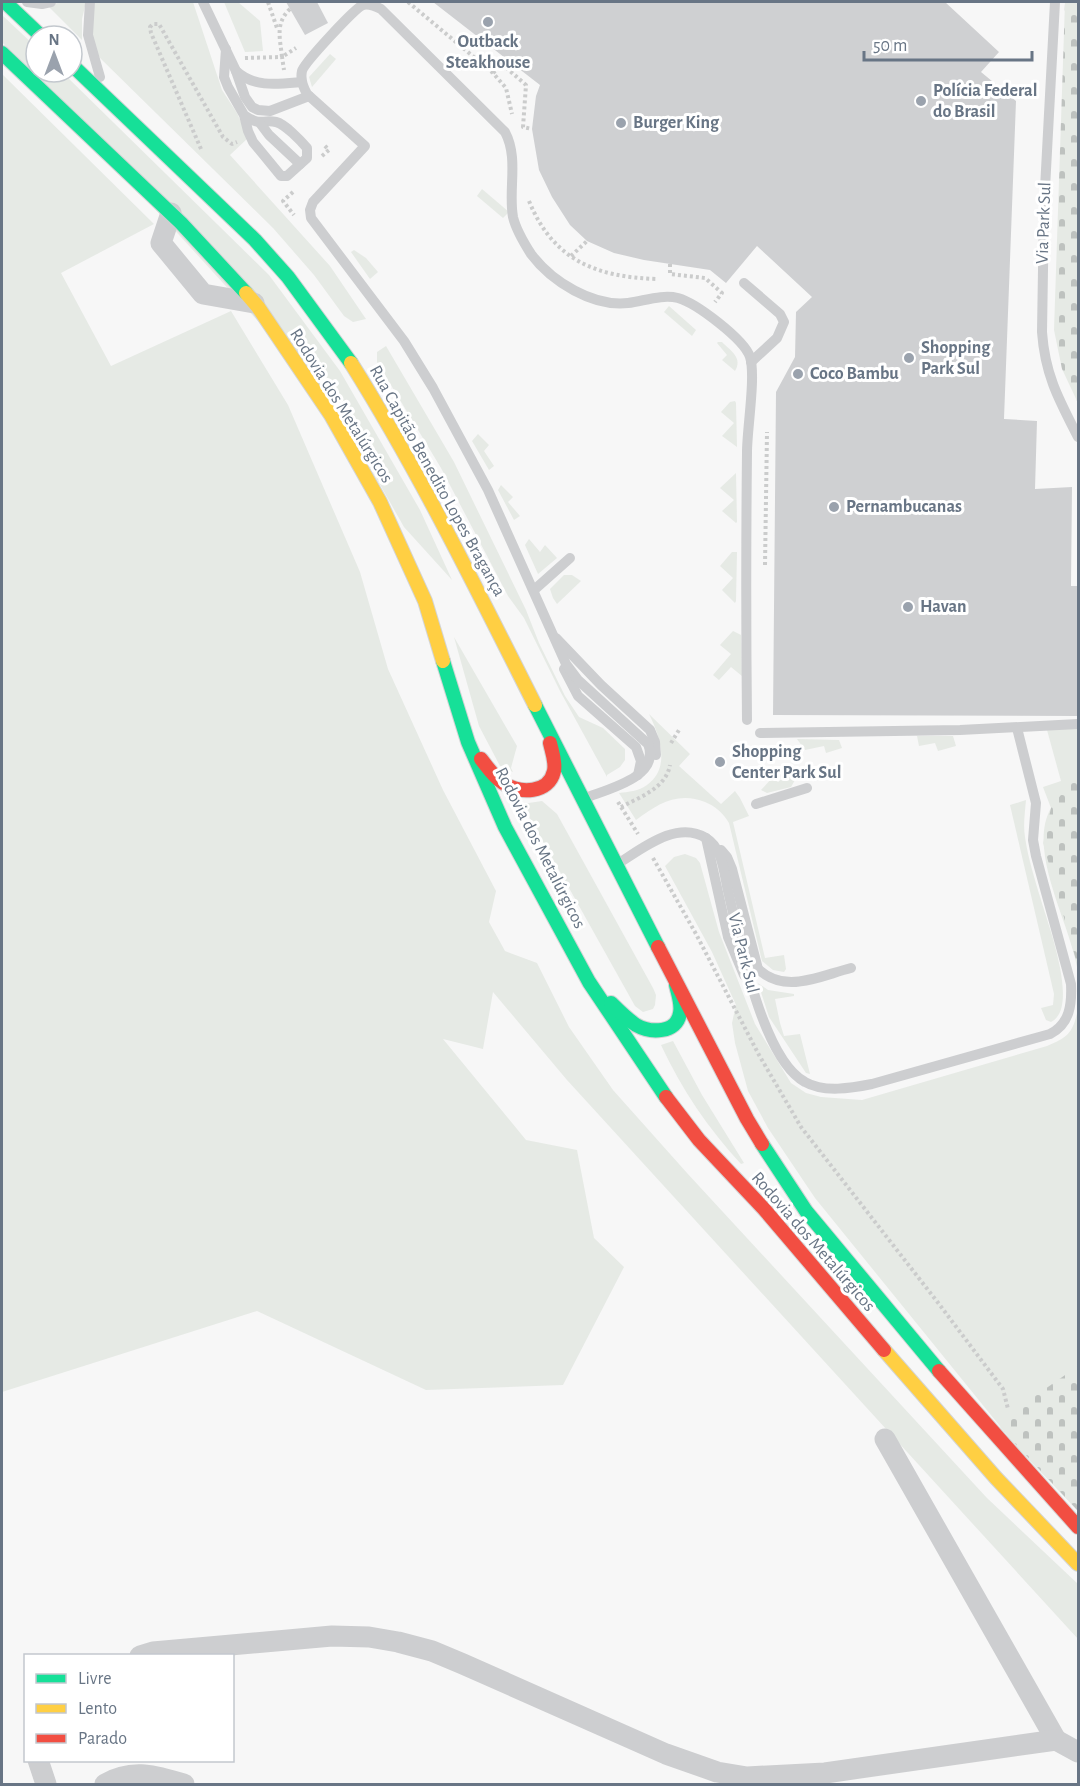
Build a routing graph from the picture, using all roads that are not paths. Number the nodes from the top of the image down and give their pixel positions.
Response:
1 (5, 2) edge
2 (27, 2) edge
3 (51, 2) edge
4 (90, 2) edge
5 (203, 2) edge
6 (1055, 2) edge
7 (28, 24) edge
8 (226, 49) junction
9 (2, 53) edge
10 (236, 70) junction
11 (84, 77) edge
12 (302, 82) junction
13 (309, 96) junction
14 (122, 113) junction
15 (244, 114) junction
16 (260, 123) junction
17 (300, 164) junction
18 (171, 213) junction
19 (744, 283) dead end
20 (254, 303) junction
21 (751, 363) junction
22 (1078, 438) edge
23 (570, 558) dead end
24 (534, 590) junction
25 (550, 631) junction
26 (747, 720) dead end
27 (1078, 724) edge
28 (545, 728) junction
29 (1017, 728) junction
30 (760, 733) dead end
31 (468, 742) junction
32 (642, 772) junction
33 (807, 788) dead end
34 (582, 800) junction
35 (756, 804) dead end
36 (708, 840) junction
37 (616, 864) junction
38 (740, 941) junction
39 (851, 968) dead end
40 (758, 969) junction
41 (675, 981) junction
42 (589, 982) junction
43 (755, 997) junction
44 (885, 1439) dead end
45 (1078, 1527) edge
46 (1078, 1564) edge
47 (146, 1654) edge
48 (1056, 1740) junction
49 (1078, 1752) edge
50 (38, 1762) edge
51 (45, 1785) edge
52 (105, 1785) edge
53 (184, 1785) edge

1 - 7 main road
2 - 3 lane
4 - 14 lane
5 - 8 lane
6 - 22 lane, Via Park Sul
8 - 10 lane
8 - 15 lane
9 - 18 main road, Rodovia dos Metalúrgicos
10 - 12 lane
10 - 13 lane
11 - 14 main road, Rua Capitão Benedito Lopes Bragança
12 - 13 lane
12 - 21 lane
13 - 24 lane
14 - 28 main road, Rua Capitão Benedito Lopes Bragança
15 - 16 lane
15 - 17 lane
16 - 17 lane
16 - 17 lane
18 - 20 main road, Rodovia dos Metalúrgicos
18 - 20 street
19 - 21 lane
20 - 31 main road, Rodovia dos Metalúrgicos
21 - 26 lane
23 - 24 lane
24 - 25 lane
25 - 32 lane
25 - 32 lane
27 - 29 lane
28 - 31 main road
28 - 34 main road, Rua Capitão Benedito Lopes Bragança
29 - 30 lane
29 - 43 lane, Via Park Sul
31 - 42 main road, Rodovia dos Metalúrgicos
32 - 34 lane
33 - 35 lane
34 - 37 main road, Rua Capitão Benedito Lopes Bragança
36 - 37 lane
36 - 38 lane, Via Park Sul
36 - 40 lane
36 - 43 lane
37 - 41 main road, Rua Capitão Benedito Lopes Bragança
38 - 40 lane
38 - 43 lane, Via Park Sul
39 - 40 lane
41 - 42 main road
41 - 45 main road, Rodovia dos Metalúrgicos
42 - 46 main road, Rodovia dos Metalúrgicos
44 - 48 street
47 - 48 street
48 - 49 street
50 - 51 street
52 - 53 street

